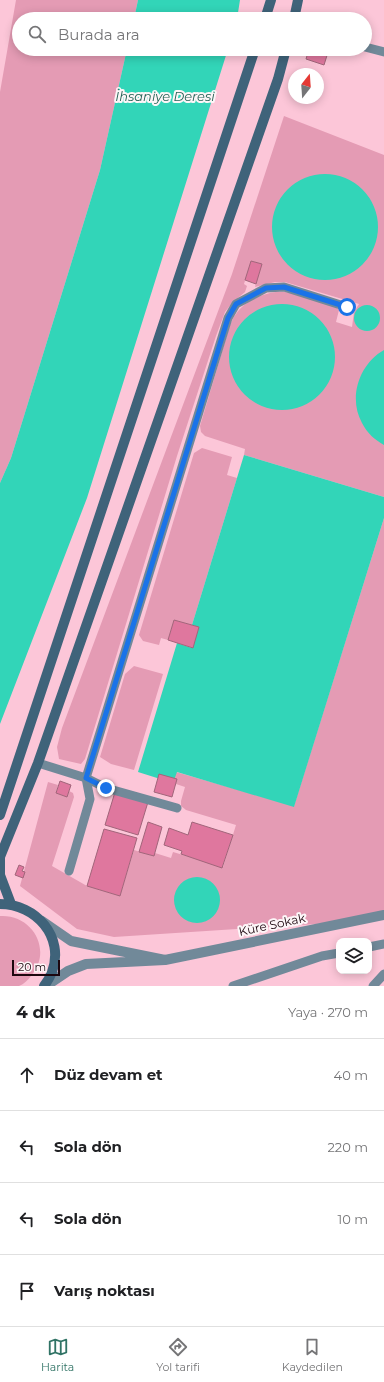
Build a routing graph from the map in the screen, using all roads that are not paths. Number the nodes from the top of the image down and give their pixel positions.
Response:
1 (271, 0) edge
2 (298, 0) edge
3 (267, 12) edge
4 (295, 12) edge
5 (372, 49) edge
6 (384, 52) edge
7 (253, 56) edge
8 (284, 56) edge
9 (347, 307) dead end
10 (38, 763) junction
11 (86, 778) junction
12 (177, 808) dead end
13 (0, 814) edge
14 (69, 871) dead end
15 (0, 904) edge
16 (11, 904) junction
17 (384, 915) edge
18 (42, 921) junction
19 (384, 944) edge
20 (372, 946) edge
21 (336, 954) edge
22 (165, 960) junction
23 (384, 974) edge
24 (45, 986) edge
25 (233, 986) edge
26 (373, 986) edge

1 - 3 main road
2 - 4 main road
5 - 6 lane
7 - 13 main road
8 - 10 main road
9 - 11 lane
10 - 11 lane
10 - 16 main road
11 - 12 lane
11 - 14 lane
15 - 16 main road
16 - 18 main road
17 - 22 street, Küre Sokak
18 - 22 street
18 - 24 main road
19 - 20 lane
21 - 25 lane
22 - 24 street
23 - 26 lane

